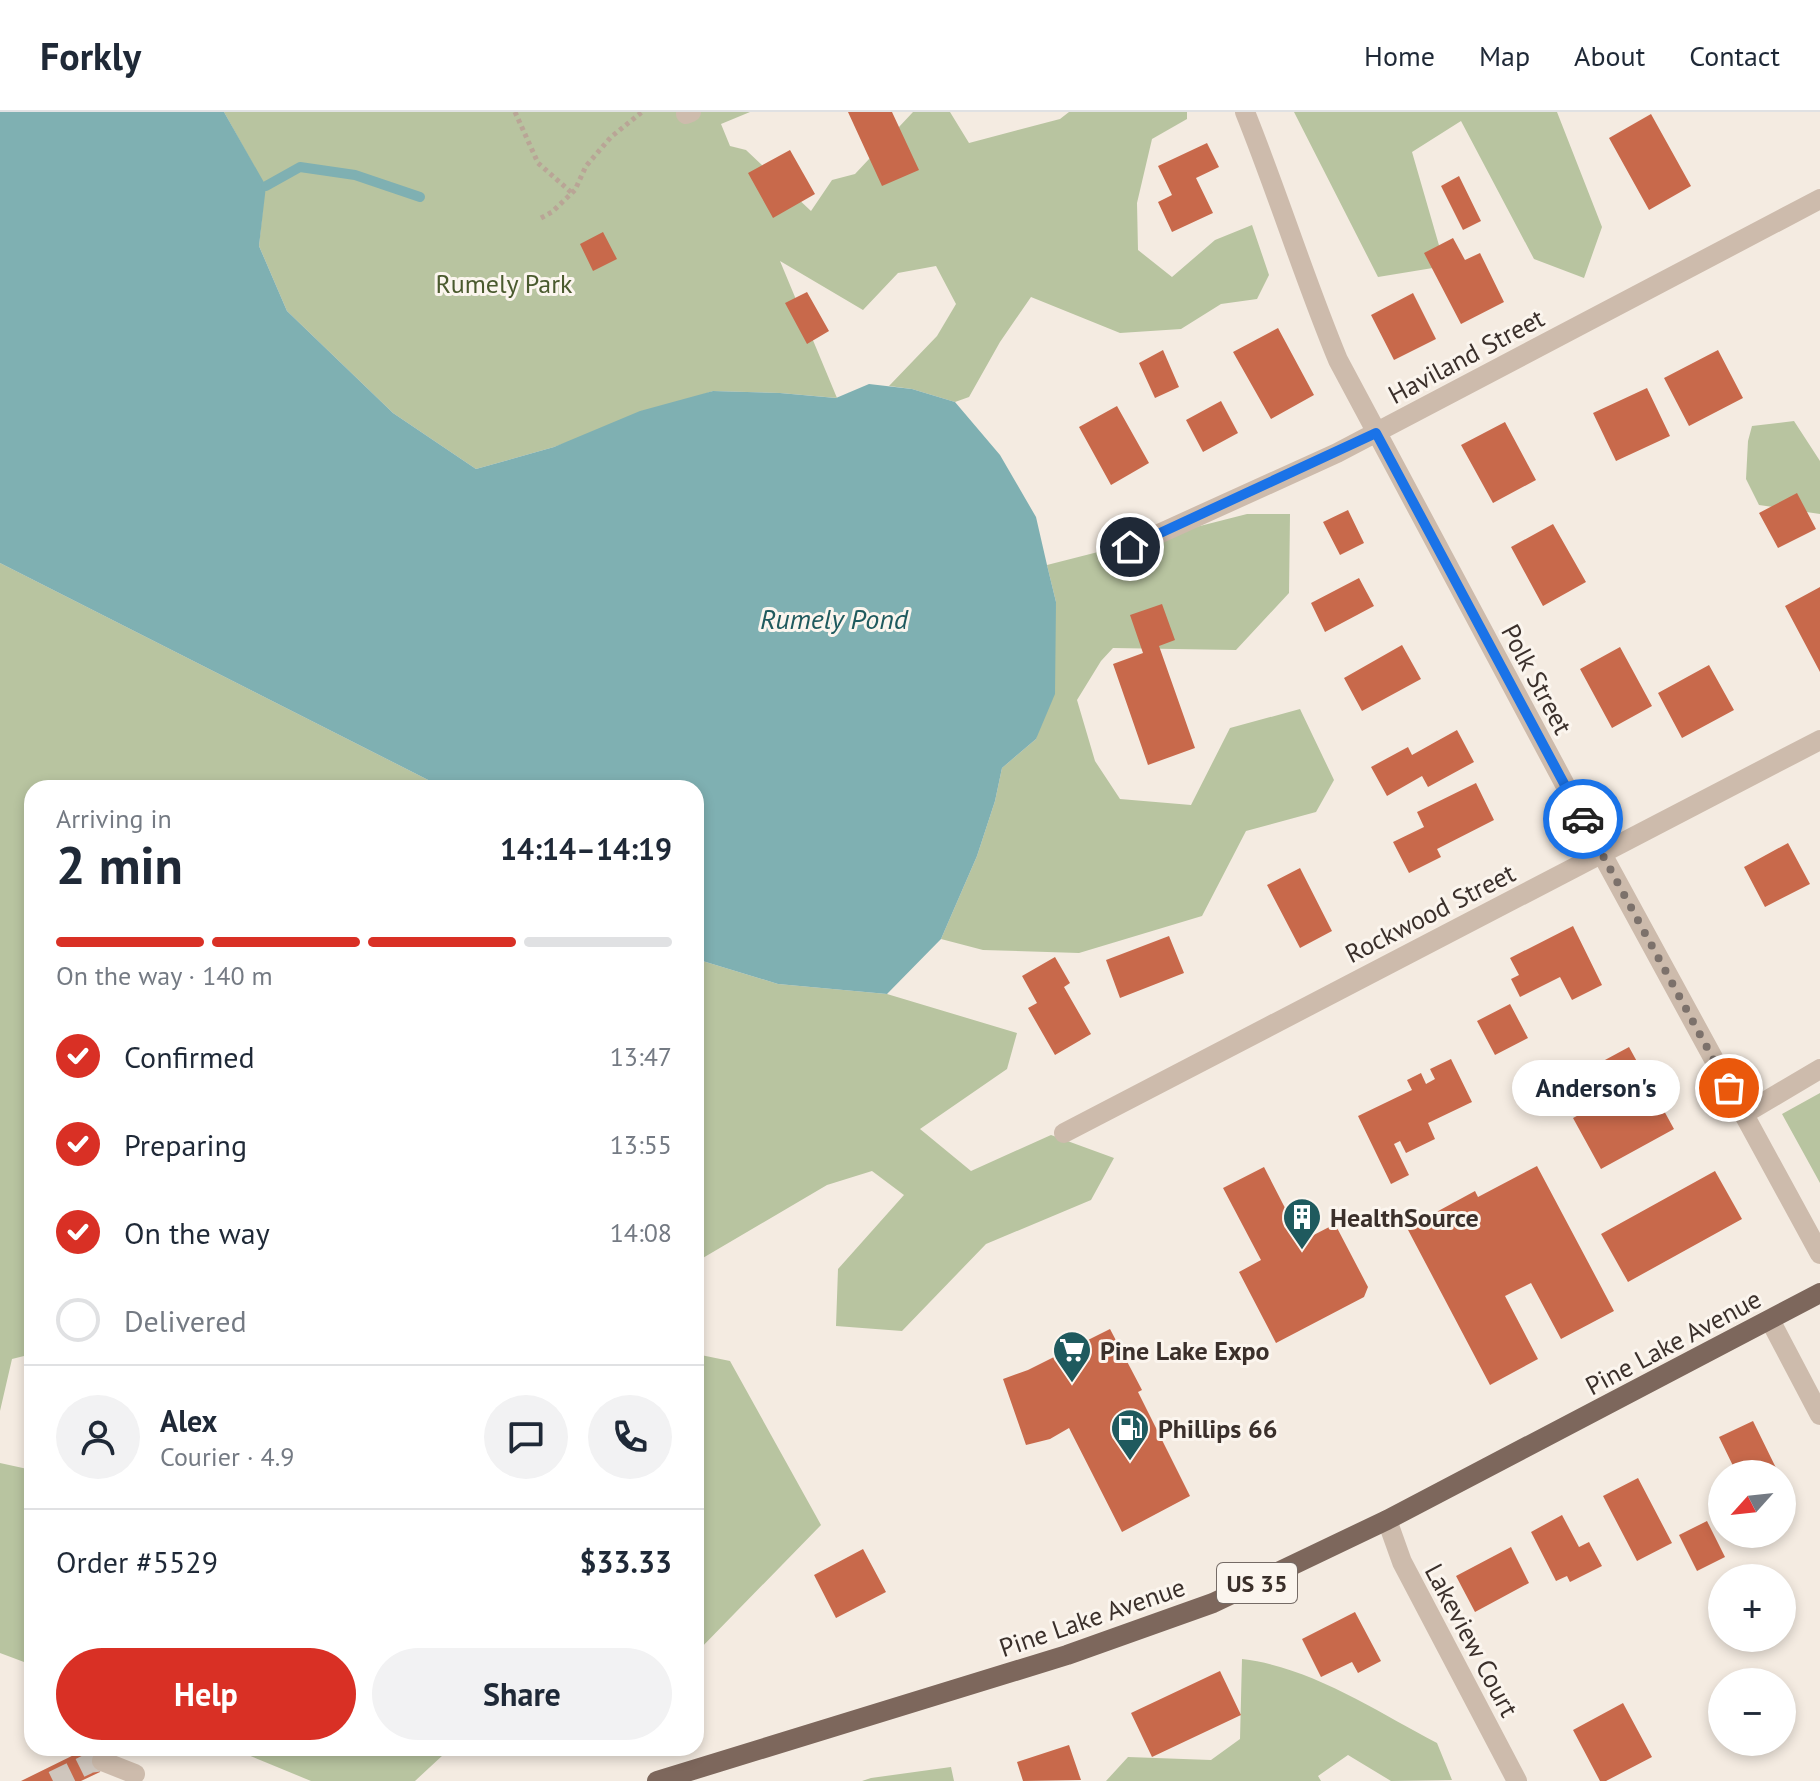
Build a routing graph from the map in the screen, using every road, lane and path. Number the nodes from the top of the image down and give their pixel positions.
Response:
1 (515, 112) edge
2 (642, 112) edge
3 (1245, 112) edge
4 (572, 193) junction
5 (1820, 199) edge
6 (541, 218) dead end
7 (1376, 433) junction
8 (1130, 547) dead end
9 (1820, 740) edge
10 (1602, 854) junction
11 (1820, 1069) edge
12 (1744, 1114) junction
13 (1064, 1133) dead end
14 (1820, 1254) edge
15 (1820, 1293) edge
16 (1770, 1320) junction
17 (1820, 1415) edge
18 (1387, 1520) junction
19 (102, 1761) dead end
20 (114, 1781) edge
21 (657, 1781) edge
22 (1517, 1781) edge

1 - 4 path
2 - 4 path
3 - 7 street, Polk Street
4 - 6 path
5 - 7 street, Haviland Street
7 - 8 street, Haviland Street
7 - 10 street, Polk Street
9 - 10 street, Rockwood Street
10 - 12 street, Polk Street
10 - 13 street, Rockwood Street
11 - 12 street
12 - 14 street, Polk Street
15 - 16 main road, Pine Lake Avenue / US 35
16 - 17 street
16 - 18 main road, Pine Lake Avenue / US 35
18 - 21 main road, Pine Lake Avenue / US 35
18 - 22 street, Lakeview Court
19 - 20 street

